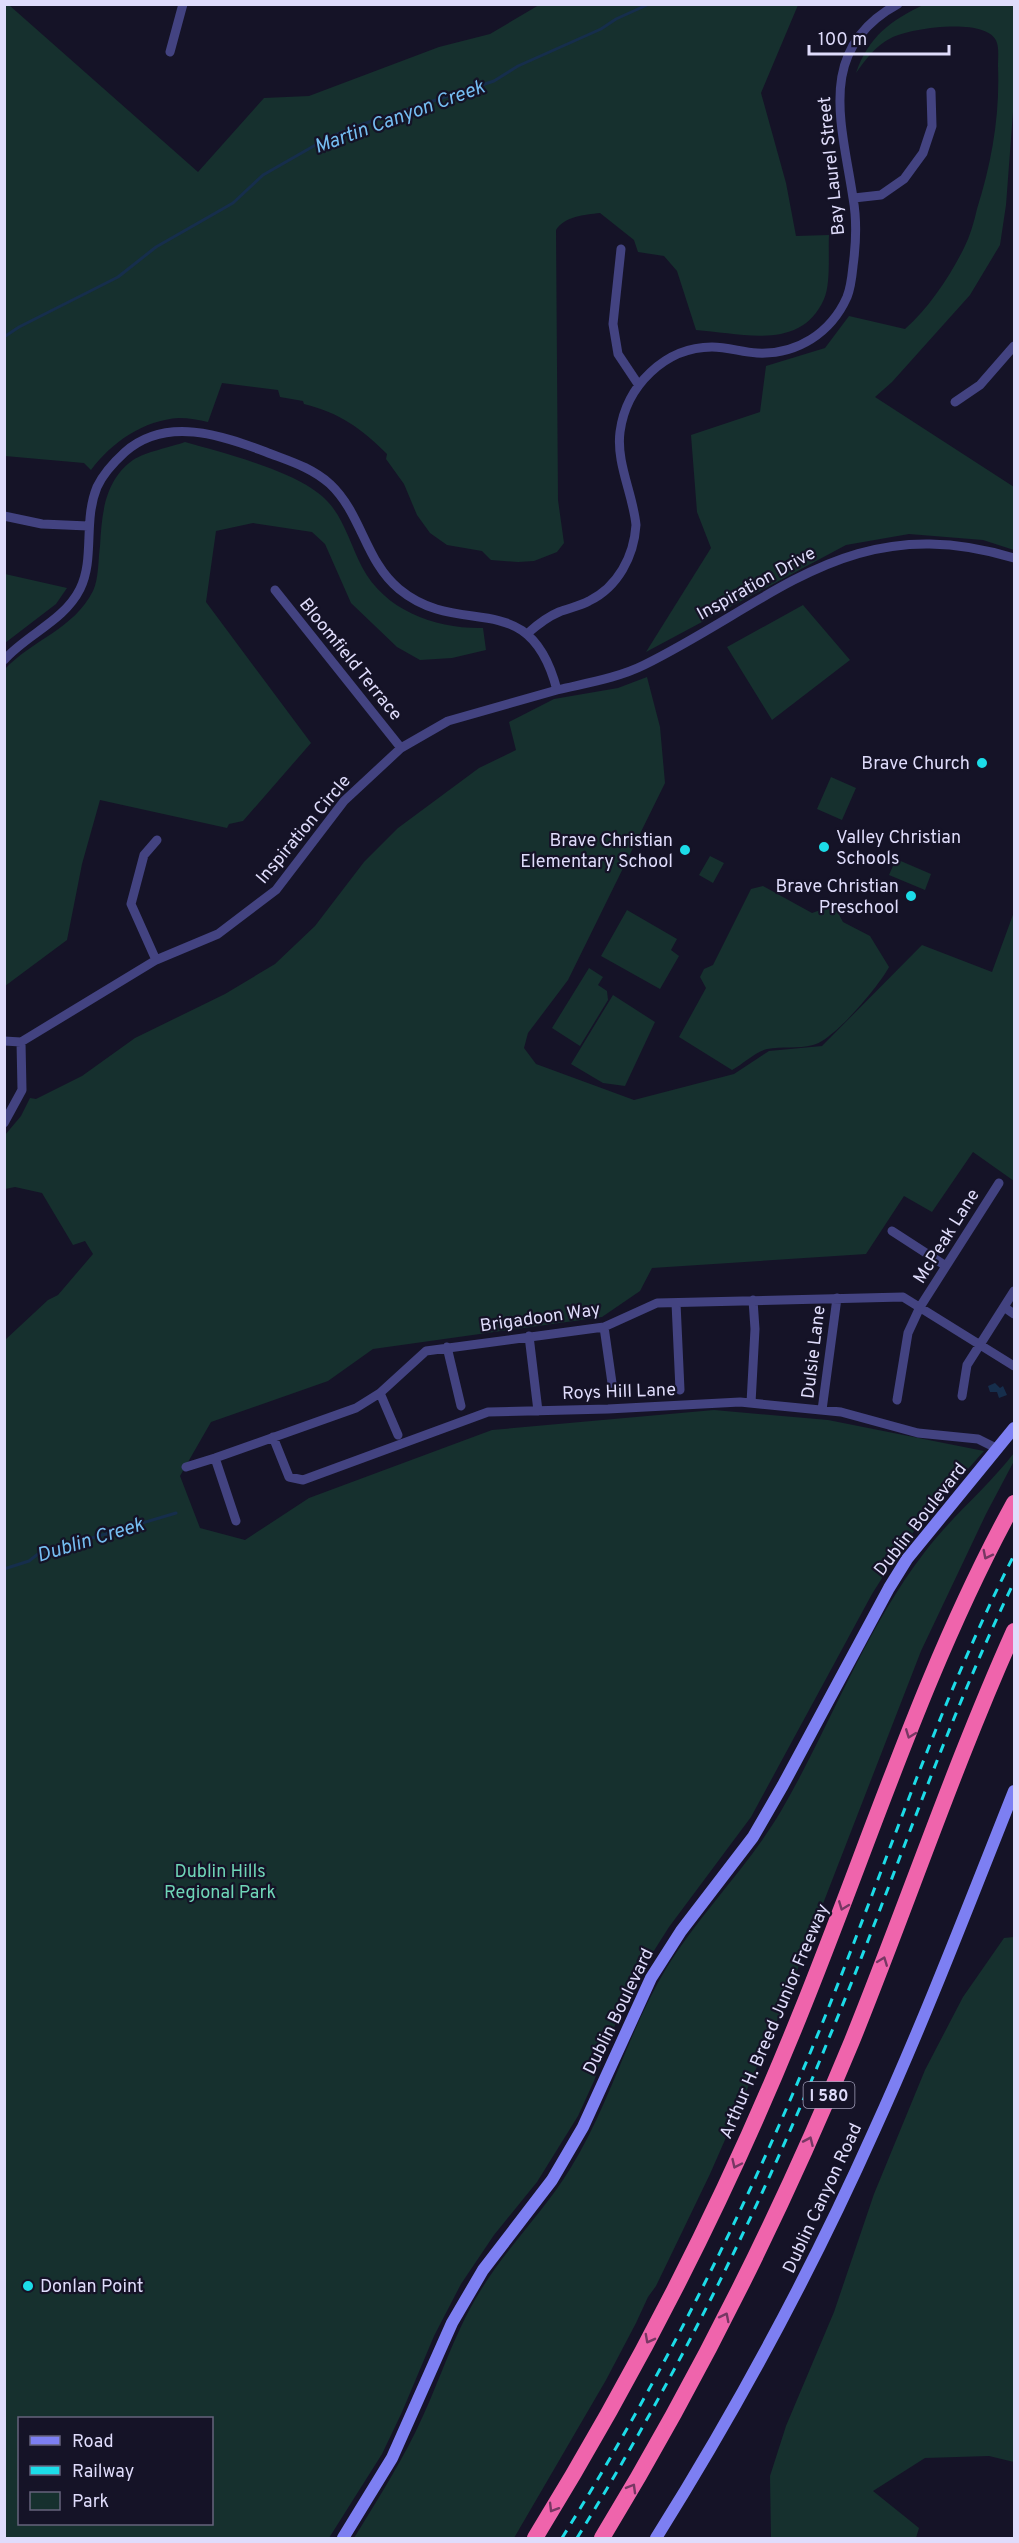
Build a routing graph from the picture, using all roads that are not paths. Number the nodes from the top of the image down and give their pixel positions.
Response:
1 (183, 4) edge
2 (898, 4) edge
3 (170, 52) dead end
4 (931, 93) dead end
5 (854, 198) junction
6 (621, 249) dead end
7 (1014, 346) edge
8 (638, 384) junction
9 (955, 402) dead end
10 (4, 516) edge
11 (88, 526) junction
12 (1014, 558) edge
13 (276, 590) dead end
14 (528, 633) junction
15 (4, 660) edge
16 (557, 690) junction
17 (401, 748) junction
18 (157, 840) dead end
19 (156, 960) junction
20 (4, 1041) edge
21 (21, 1042) junction
22 (4, 1123) edge
23 (999, 1183) dead end
24 (892, 1232) dead end
25 (946, 1266) junction
26 (1014, 1291) edge
27 (837, 1298) junction
28 (753, 1300) junction
29 (676, 1303) junction
30 (920, 1307) junction
31 (1004, 1307) junction
32 (1014, 1314) edge
33 (604, 1327) junction
34 (530, 1336) junction
35 (981, 1343) junction
36 (447, 1347) junction
37 (1014, 1366) edge
38 (612, 1390) dead end
39 (680, 1390) dead end
40 (380, 1393) junction
41 (962, 1396) dead end
42 (897, 1400) dead end
43 (751, 1403) junction
44 (462, 1406) dead end
45 (822, 1410) junction
46 (538, 1411) junction
47 (1014, 1428) edge
48 (398, 1435) dead end
49 (273, 1437) junction
50 (998, 1449) junction
51 (215, 1458) junction
52 (186, 1467) dead end
53 (1014, 1503) edge
54 (236, 1521) dead end
55 (1014, 1631) edge
56 (1014, 1791) edge
57 (343, 2538) edge
58 (535, 2538) edge
59 (602, 2538) edge
60 (656, 2538) edge

1 - 3 street
2 - 5 street, Bay Laurel Street
4 - 5 street
5 - 8 street, Bay Laurel Street
6 - 8 street
7 - 9 street
8 - 14 street, Bay Laurel Street
10 - 11 street
11 - 14 street
11 - 15 street
12 - 16 street, Inspiration Drive
13 - 17 street, Bloomfield Terrace
14 - 16 street
16 - 17 street, Inspiration Circle
17 - 19 street, Inspiration Circle
18 - 19 street
19 - 21 street, Inspiration Circle
20 - 21 street
21 - 22 street
23 - 25 street, McPeak Lane
24 - 25 street
25 - 30 street, McPeak Lane
26 - 31 street
27 - 28 street, Brigadoon Way
27 - 30 street, Brigadoon Way
27 - 45 street, Dulsie Lane
28 - 29 street, Brigadoon Way
28 - 43 street
29 - 33 street, Brigadoon Way
29 - 39 street
30 - 35 street, Brigadoon Way
30 - 42 street, McPeak Lane
31 - 32 street
31 - 35 street
33 - 34 street, Brigadoon Way
33 - 38 street
34 - 36 street, Brigadoon Way
34 - 46 street
35 - 37 street, Brigadoon Way
35 - 41 street
36 - 40 street, Brigadoon Way
36 - 44 street
40 - 48 street
40 - 49 street, Brigadoon Way
43 - 45 street, Roys Hill Lane
43 - 46 street, Roys Hill Lane
45 - 50 street, Roys Hill Lane
46 - 49 street, Roys Hill Lane
47 - 50 street, Dublin Boulevard
49 - 51 street, Brigadoon Way
50 - 57 street, Dublin Boulevard
51 - 52 street, Brigadoon Way
51 - 54 street
53 -> 58 highway, Arthur H. Breed Junior Freeway
59 -> 55 highway, I 580
56 - 60 street, Dublin Canyon Road

